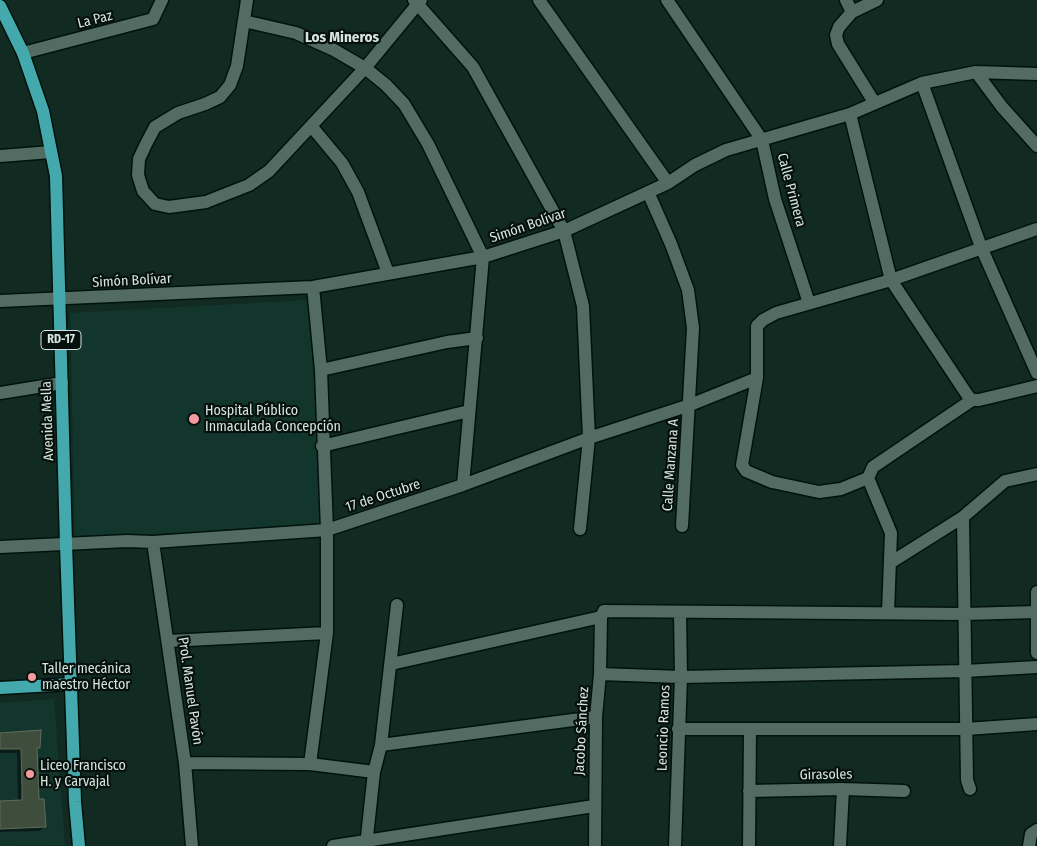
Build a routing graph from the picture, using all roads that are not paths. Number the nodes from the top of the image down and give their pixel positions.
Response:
1 (162, 0) edge
2 (247, 0) edge
3 (539, 0) edge
4 (667, 0) edge
5 (846, 0) edge
6 (877, 0) edge
7 (417, 1) edge
8 (0, 6) edge
9 (852, 12) junction
10 (244, 22) junction
11 (23, 53) junction
12 (365, 68) junction
13 (976, 72) junction
14 (1037, 74) edge
15 (922, 83) junction
16 (874, 102) junction
17 (850, 114) junction
18 (312, 127) junction
19 (762, 140) junction
20 (1037, 146) edge
21 (52, 152) junction
22 (0, 156) edge
23 (668, 183) junction
24 (648, 192) junction
25 (1037, 229) edge
26 (564, 232) junction
27 (981, 247) junction
28 (483, 257) junction
29 (388, 273) junction
30 (891, 280) junction
31 (313, 288) junction
32 (59, 300) junction
33 (0, 301) edge
34 (809, 303) junction
35 (477, 338) junction
36 (321, 370) junction
37 (1037, 373) edge
38 (757, 378) junction
39 (62, 383) junction
40 (1037, 386) edge
41 (0, 393) edge
42 (972, 400) junction
43 (690, 405) junction
44 (469, 411) junction
45 (589, 438) junction
46 (322, 446) junction
47 (1037, 474) edge
48 (868, 478) junction
49 (463, 485) junction
50 (962, 517) junction
51 (682, 526) dead end
52 (580, 529) dead end
53 (327, 530) junction
54 (153, 542) junction
55 (66, 544) junction
56 (0, 548) edge
57 (890, 563) junction
58 (1037, 592) edge
59 (398, 605) dead end
60 (680, 612) junction
61 (1036, 612) edge
62 (888, 613) junction
63 (964, 614) junction
64 (601, 617) junction
65 (327, 633) junction
66 (168, 641) junction
67 (1037, 653) edge
68 (391, 664) junction
69 (1037, 667) edge
70 (965, 672) junction
71 (600, 674) junction
72 (681, 677) junction
73 (72, 684) junction
74 (0, 688) edge
75 (596, 717) junction
76 (1037, 724) edge
77 (678, 729) junction
78 (750, 730) junction
79 (966, 730) junction
80 (381, 745) junction
81 (185, 763) junction
82 (310, 764) junction
83 (374, 772) junction
84 (843, 789) junction
85 (970, 789) dead end
86 (749, 791) junction
87 (904, 791) dead end
88 (594, 806) junction
89 (1037, 830) edge
90 (367, 844) edge
91 (79, 846) edge
92 (192, 846) edge
93 (333, 846) edge
94 (595, 846) edge
95 (675, 846) edge
96 (749, 846) edge
97 (840, 846) edge
98 (1029, 846) edge

1 - 11 street, La Paz
2 - 10 street
3 - 23 street
4 - 19 street, Calle Primera
5 - 9 street
6 - 9 street
7 - 12 street
7 - 26 street
8 - 11 main road, Avenida Mella / RD-17
9 - 16 street
10 - 12 street
10 - 18 street
11 - 21 main road, Avenida Mella / RD-17
12 - 18 street
12 - 28 street
13 - 14 street, Simón Bolívar
13 - 15 street, Simón Bolívar
13 - 20 street
15 - 16 street, Simón Bolívar
15 - 27 street
16 - 17 street, Simón Bolívar
17 - 19 street, Simón Bolívar
17 - 30 street
18 - 29 street
19 - 23 street, Simón Bolívar
19 - 34 street, Calle Primera
21 - 22 street
21 - 32 main road, Avenida Mella / RD-17
23 - 24 street, Simón Bolívar
24 - 26 street, Simón Bolívar
24 - 43 street, Calle Manzana A
25 - 27 street
26 - 28 street, Simón Bolívar
26 - 45 street
27 - 30 street
27 - 37 street
28 - 29 street, Simón Bolívar
28 - 35 street
29 - 31 street, Simón Bolívar
30 - 34 street
30 - 42 street
31 - 32 street, Simón Bolívar
31 - 36 street
32 - 33 street, Simón Bolívar
32 - 39 main road, Avenida Mella / RD-17
34 - 38 street
35 - 36 street
35 - 44 street
36 - 46 street
38 - 43 street, 17 de Octubre
38 - 48 street
39 - 41 street
39 - 55 main road, Avenida Mella / RD-17
40 - 42 street
42 - 48 street
43 - 45 street, 17 de Octubre
43 - 51 street, Calle Manzana A
44 - 46 street
44 - 49 street
45 - 49 street, 17 de Octubre
45 - 52 street
46 - 53 street
47 - 50 street
48 - 57 street
49 - 53 street, 17 de Octubre
50 - 57 street
50 - 63 street
53 - 54 street, 17 de Octubre
53 - 65 street
54 - 55 street, 17 de Octubre
54 - 66 street, Prol. Manuel Pavón
55 - 56 street, 17 de Octubre
55 - 73 main road, Avenida Mella / RD-17
57 - 62 street
58 - 61 street
59 - 68 street
60 - 62 street
60 - 64 street
60 - 72 street, Leoncio Ramos
61 - 63 street
61 - 67 street
62 - 63 street
63 - 70 street
64 - 68 street
64 - 71 street, Jacobo Sánchez
65 - 66 street
65 - 82 street
66 - 81 street, Prol. Manuel Pavón
68 - 80 street
69 - 70 street
70 - 72 street
70 - 79 street
71 - 72 street
71 - 75 street, Jacobo Sánchez
72 - 77 street, Leoncio Ramos
73 - 74 main road
73 - 91 main road, Avenida Mella / RD-17
75 - 80 street
75 - 88 street, Jacobo Sánchez
76 - 79 street
77 - 78 street
77 - 95 street, Leoncio Ramos
78 - 79 street
78 - 86 street
79 - 85 street
80 - 83 street
81 - 82 street
81 - 92 street, Prol. Manuel Pavón
82 - 83 street
83 - 90 street
84 - 86 street, Girasoles
84 - 87 street, Girasoles
84 - 97 street
86 - 96 street
88 - 90 street
88 - 94 street, Jacobo Sánchez
89 - 98 street
90 - 93 street

